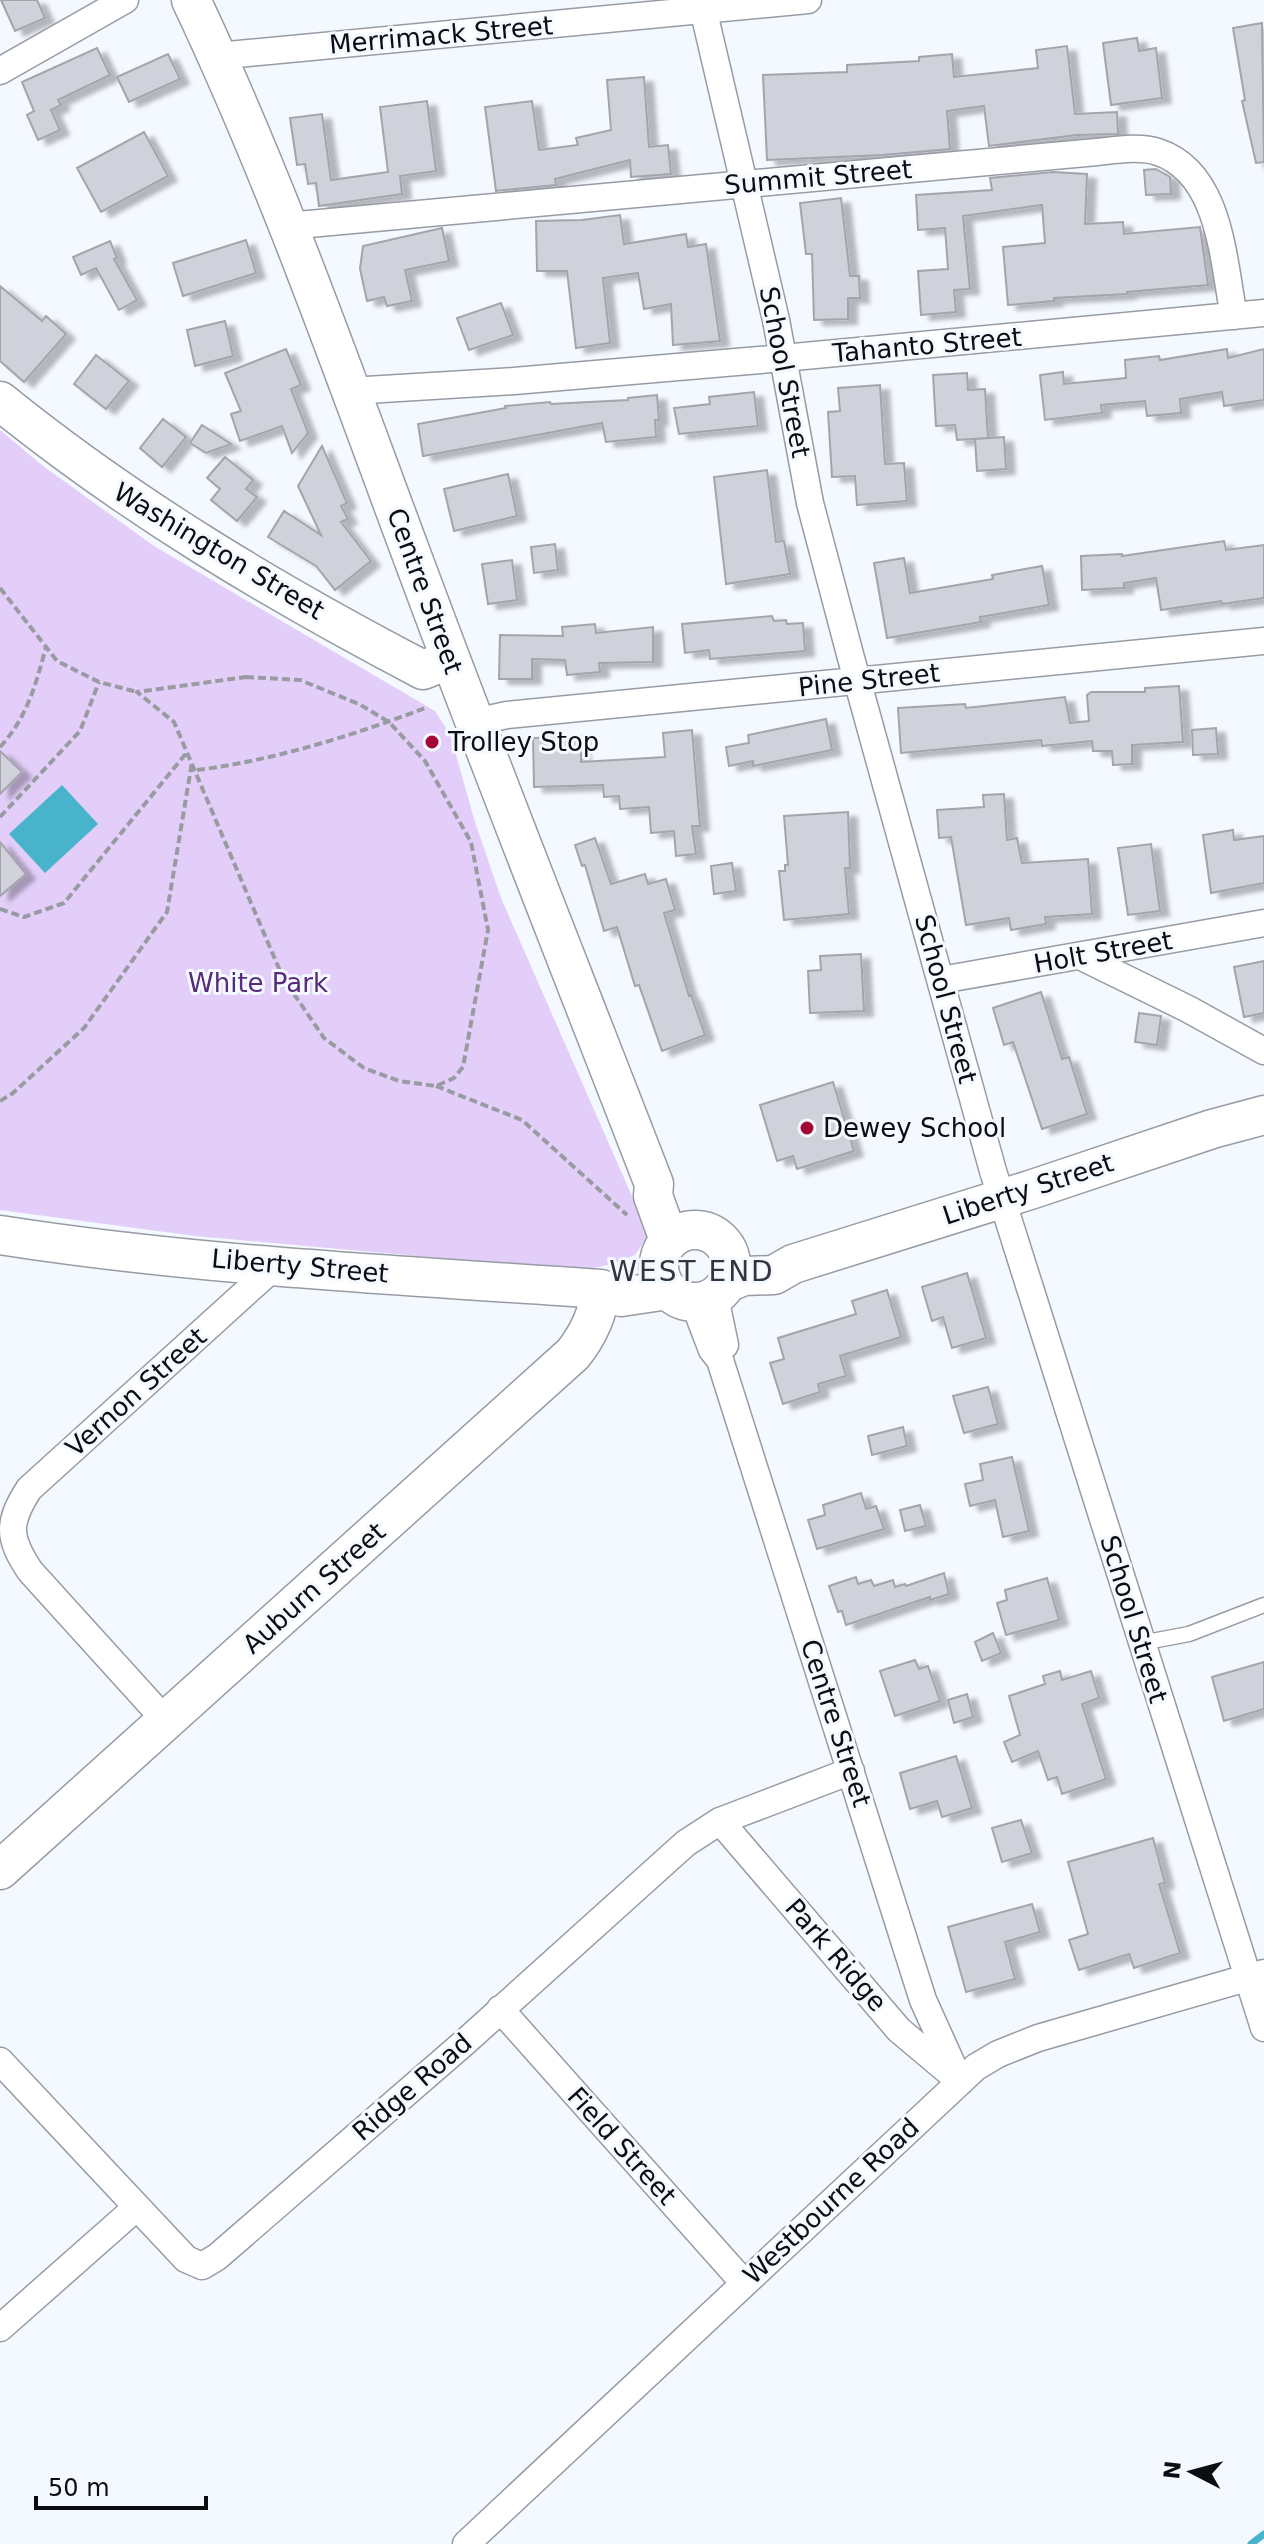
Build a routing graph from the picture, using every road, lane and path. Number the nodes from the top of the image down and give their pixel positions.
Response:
1 (125, 0) edge
2 (191, 0) edge
3 (808, 0) edge
4 (702, 5) edge
5 (217, 56) junction
6 (0, 71) edge
7 (746, 184) junction
8 (287, 226) junction
9 (1264, 313) edge
10 (1234, 316) junction
11 (783, 358) junction
12 (350, 391) junction
13 (0, 401) edge
14 (0, 588) edge
15 (1264, 641) edge
16 (46, 647) junction
17 (450, 659) junction
18 (99, 682) junction
19 (858, 682) junction
20 (137, 692) junction
21 (428, 707) dead end
22 (389, 722) junction
23 (475, 722) junction
24 (0, 747) edge
25 (188, 751) junction
26 (192, 759) junction
27 (197, 770) junction
28 (0, 817) edge
29 (0, 909) edge
30 (1264, 923) edge
31 (1082, 957) junction
32 (941, 980) junction
33 (1264, 1051) edge
34 (436, 1086) junction
35 (0, 1101) edge
36 (1264, 1115) edge
37 (1002, 1199) junction
38 (633, 1218) dead end
39 (0, 1235) edge
40 (275, 1266) junction
41 (695, 1270) junction
42 (601, 1289) junction
43 (1264, 1605) edge
44 (1141, 1643) junction
45 (166, 1721) junction
46 (851, 1771) junction
47 (720, 1821) junction
48 (0, 1870) edge
49 (1256, 1975) edge
50 (500, 2009) junction
51 (1264, 2028) edge
52 (0, 2061) edge
53 (960, 2082) junction
54 (137, 2207) junction
55 (744, 2283) junction
56 (0, 2328) edge
57 (466, 2544) edge

1 - 6 street
2 - 5 street, Centre Street
3 - 4 street, Merrimack Street
4 - 5 street, Merrimack Street
4 - 7 street, School Street
5 - 8 street, Centre Street
7 - 8 street, Summit Street
7 - 10 street, Summit Street
7 - 11 street, School Street
8 - 12 street, Centre Street
9 - 10 street, Tahanto Street
10 - 11 street, Tahanto Street
11 - 12 street, Tahanto Street
11 - 19 street, School Street
12 - 17 street, Centre Street
13 - 17 street, Washington Street
14 - 16 path
15 - 19 street, Pine Street
16 - 18 path
16 - 24 path
17 - 23 street, Centre Street
18 - 20 path
18 - 28 path
19 - 23 street, Pine Street
19 - 32 street, School Street
20 - 22 path
20 - 25 path
21 - 22 path
22 - 27 path
22 - 34 path
23 - 41 street, Centre Street
25 - 26 path
25 - 29 path
26 - 27 path
26 - 35 path
27 - 34 path
30 - 31 street, Holt Street
31 - 32 street, Holt Street
31 - 33 street
32 - 37 street, School Street
34 - 38 path
36 - 37 street, Liberty Street
37 - 41 street, Liberty Street
37 - 44 street, School Street
39 - 40 street, Liberty Street
40 - 42 street, Liberty Street
40 - 45 street, Vernon Street
41 - 42 street, Liberty Street
41 - 46 street, Centre Street
42 - 45 street, Auburn Street
43 - 44 lane
44 - 49 street, School Street
45 - 48 street, Auburn Street
46 - 47 street, Ridge Road
46 - 53 street, Centre Street
47 - 50 street, Ridge Road
47 - 53 street, Park Ridge
49 - 51 street, School Street
49 - 53 street, Westbourne Road
50 - 54 street, Ridge Road
50 - 55 street, Field Street
52 - 54 street
53 - 55 street, Westbourne Road
54 - 56 street
55 - 57 street, Westbourne Road

